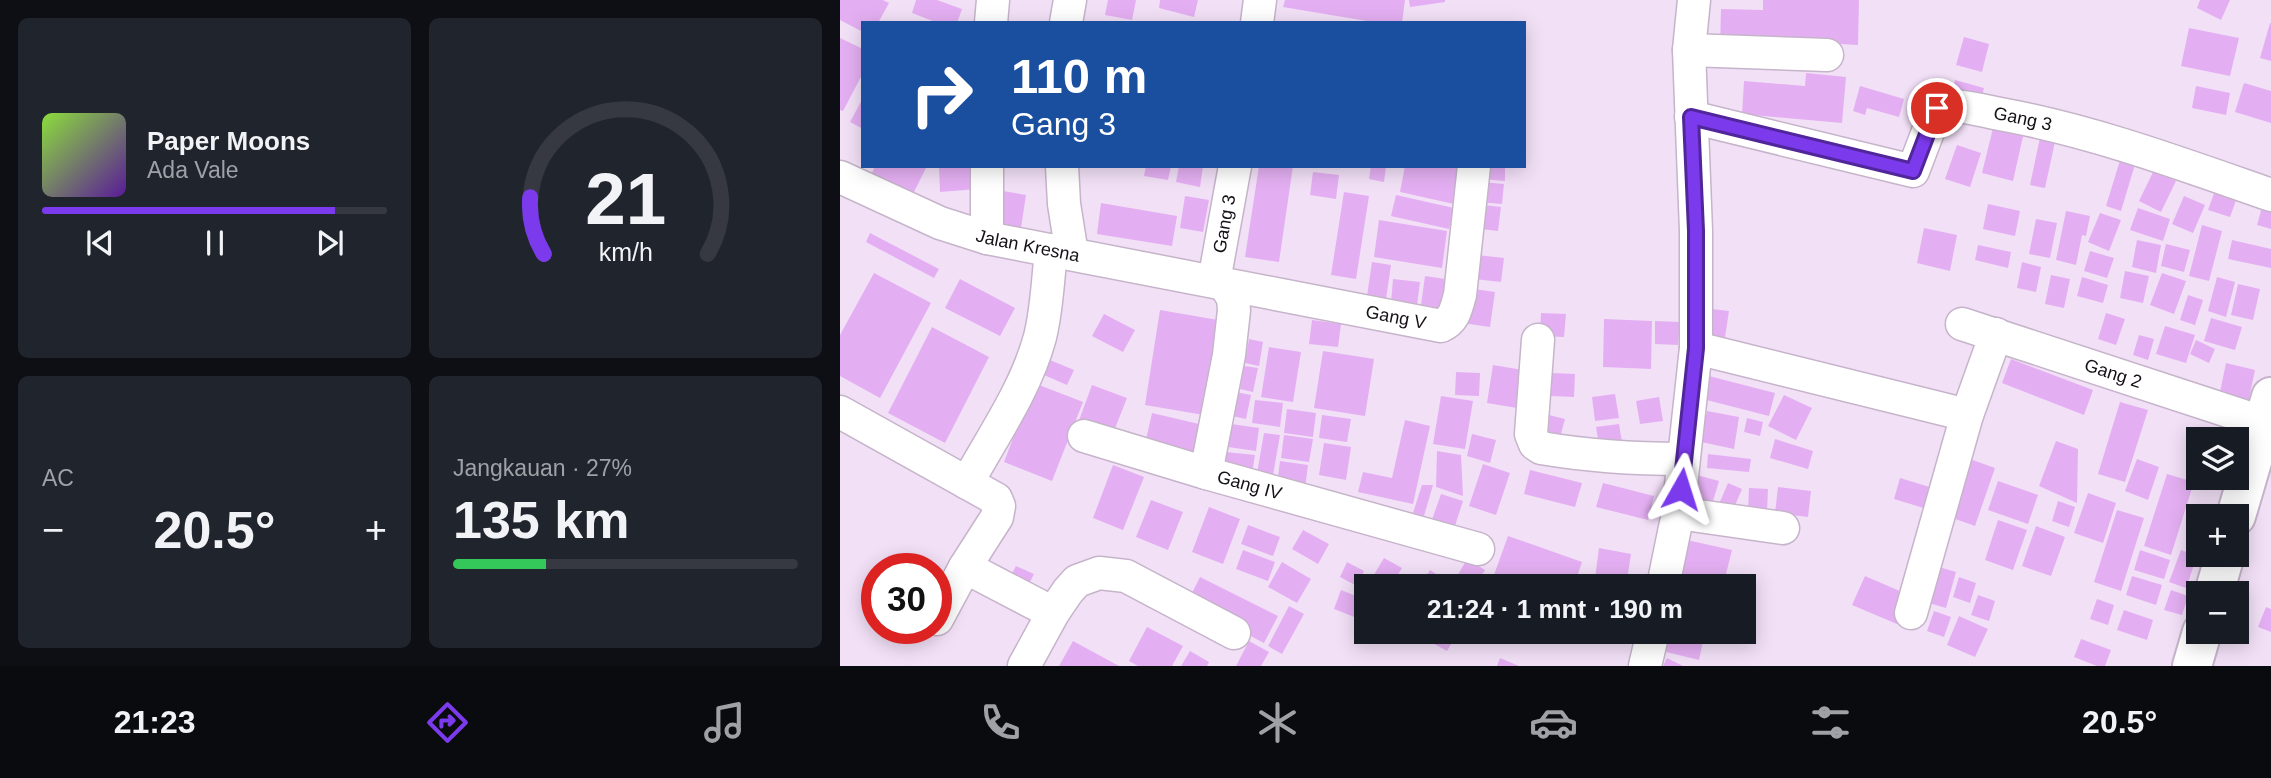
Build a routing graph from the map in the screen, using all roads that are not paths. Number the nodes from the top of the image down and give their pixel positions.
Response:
1 (993, 0) edge
2 (1070, 0) edge
3 (1261, 0) edge
4 (1694, 0) edge
5 (991, 21) edge
6 (1066, 21) edge
7 (1257, 21) edge
8 (1689, 50) junction
9 (1827, 55) dead end
10 (1691, 117) junction
11 (987, 168) edge
12 (1062, 168) edge
13 (1235, 168) edge
14 (1474, 168) edge
15 (840, 177) edge
16 (2271, 195) edge
17 (987, 237) junction
18 (1061, 252) junction
19 (1220, 283) junction
20 (1962, 324) dead end
21 (1996, 334) junction
22 (1538, 340) dead end
23 (1696, 348) junction
24 (840, 412) edge
25 (1967, 415) junction
26 (2269, 415) edge
27 (1084, 436) dead end
28 (1684, 459) junction
29 (1206, 473) junction
30 (967, 483) junction
31 (2240, 504) edge
32 (1678, 513) junction
33 (1783, 528) dead end
34 (1478, 549) dead end
35 (965, 567) junction
36 (1665, 574) edge
37 (952, 592) edge
38 (1052, 613) junction
39 (1911, 613) dead end
40 (1234, 633) dead end
41 (1650, 644) edge
42 (2198, 644) edge
43 (1024, 666) edge
44 (1645, 666) edge
45 (2192, 666) edge

1 - 5 street
2 - 6 street
3 - 7 street
4 - 8 street
8 - 9 street
8 - 10 street
10 - 16 street, Gang 3
10 - 23 street
11 - 17 street
12 - 18 street
13 - 19 street, Gang 3
14 - 19 street, Gang V
15 - 17 street, Jalan Kresna
17 - 18 street, Jalan Kresna
18 - 19 street, Jalan Kresna
18 - 30 street
19 - 29 street, Gang IV
20 - 21 street, Gang 2
21 - 25 street
21 - 26 street, Gang 2
22 - 28 street
23 - 25 street
23 - 28 street
24 - 30 street
25 - 39 street
26 - 31 highway
27 - 29 street
28 - 32 street
29 - 34 street, Gang IV
30 - 35 street
32 - 33 street
32 - 36 street
35 - 37 street
35 - 38 street
38 - 40 street
38 - 43 street
41 - 44 street
42 - 45 highway

